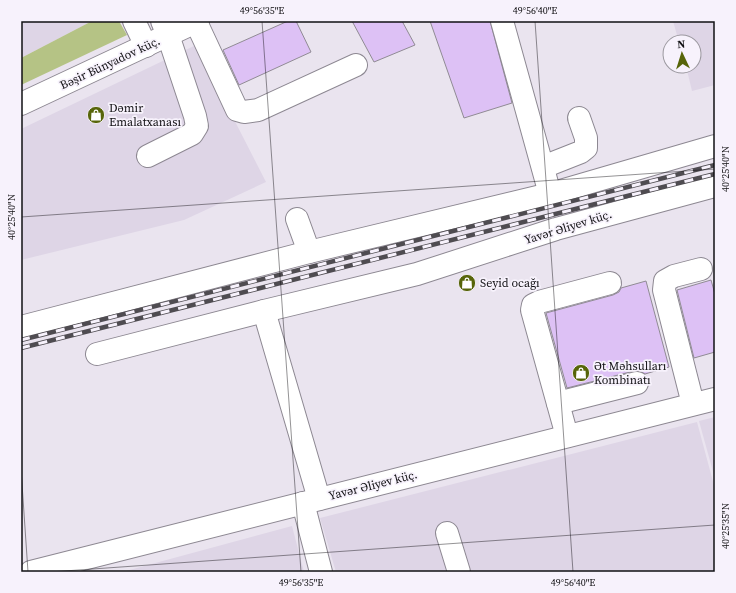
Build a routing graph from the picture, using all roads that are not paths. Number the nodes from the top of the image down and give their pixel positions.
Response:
1 (134, 21) edge
2 (502, 21) edge
3 (197, 22) edge
4 (165, 28) edge
5 (146, 46) junction
6 (356, 65) dead end
7 (21, 104) edge
8 (579, 118) dead end
9 (715, 146) edge
10 (148, 156) dead end
11 (543, 167) junction
12 (715, 186) edge
13 (550, 194) junction
14 (297, 219) dead end
15 (309, 252) junction
16 (701, 269) dead end
17 (610, 283) dead end
18 (264, 311) junction
19 (21, 327) edge
20 (97, 354) dead end
21 (637, 383) dead end
22 (715, 399) edge
23 (558, 404) junction
24 (693, 404) junction
25 (567, 436) junction
26 (311, 501) junction
27 (448, 533) dead end
28 (31, 572) edge
29 (321, 572) edge
30 (459, 572) edge

1 - 5 street
2 - 11 street
3 - 4 street, Bəşir Bünyadov küç.
3 - 6 street
4 - 5 street, Bəşir Bünyadov küç.
4 - 10 street
5 - 7 street, Bəşir Bünyadov küç.
8 - 11 street
9 - 13 street
11 - 13 street
12 - 18 street, Yavər Əliyev küç.
13 - 15 street
14 - 15 street
15 - 19 street
16 - 24 street
17 - 23 street
18 - 20 street, Yavər Əliyev küç.
18 - 26 street
21 - 23 street
22 - 24 street, Yavər Əliyev küç.
23 - 25 street
24 - 25 street, Yavər Əliyev küç.
25 - 26 street, Yavər Əliyev küç.
26 - 28 street, Yavər Əliyev küç.
26 - 29 street
27 - 30 street

